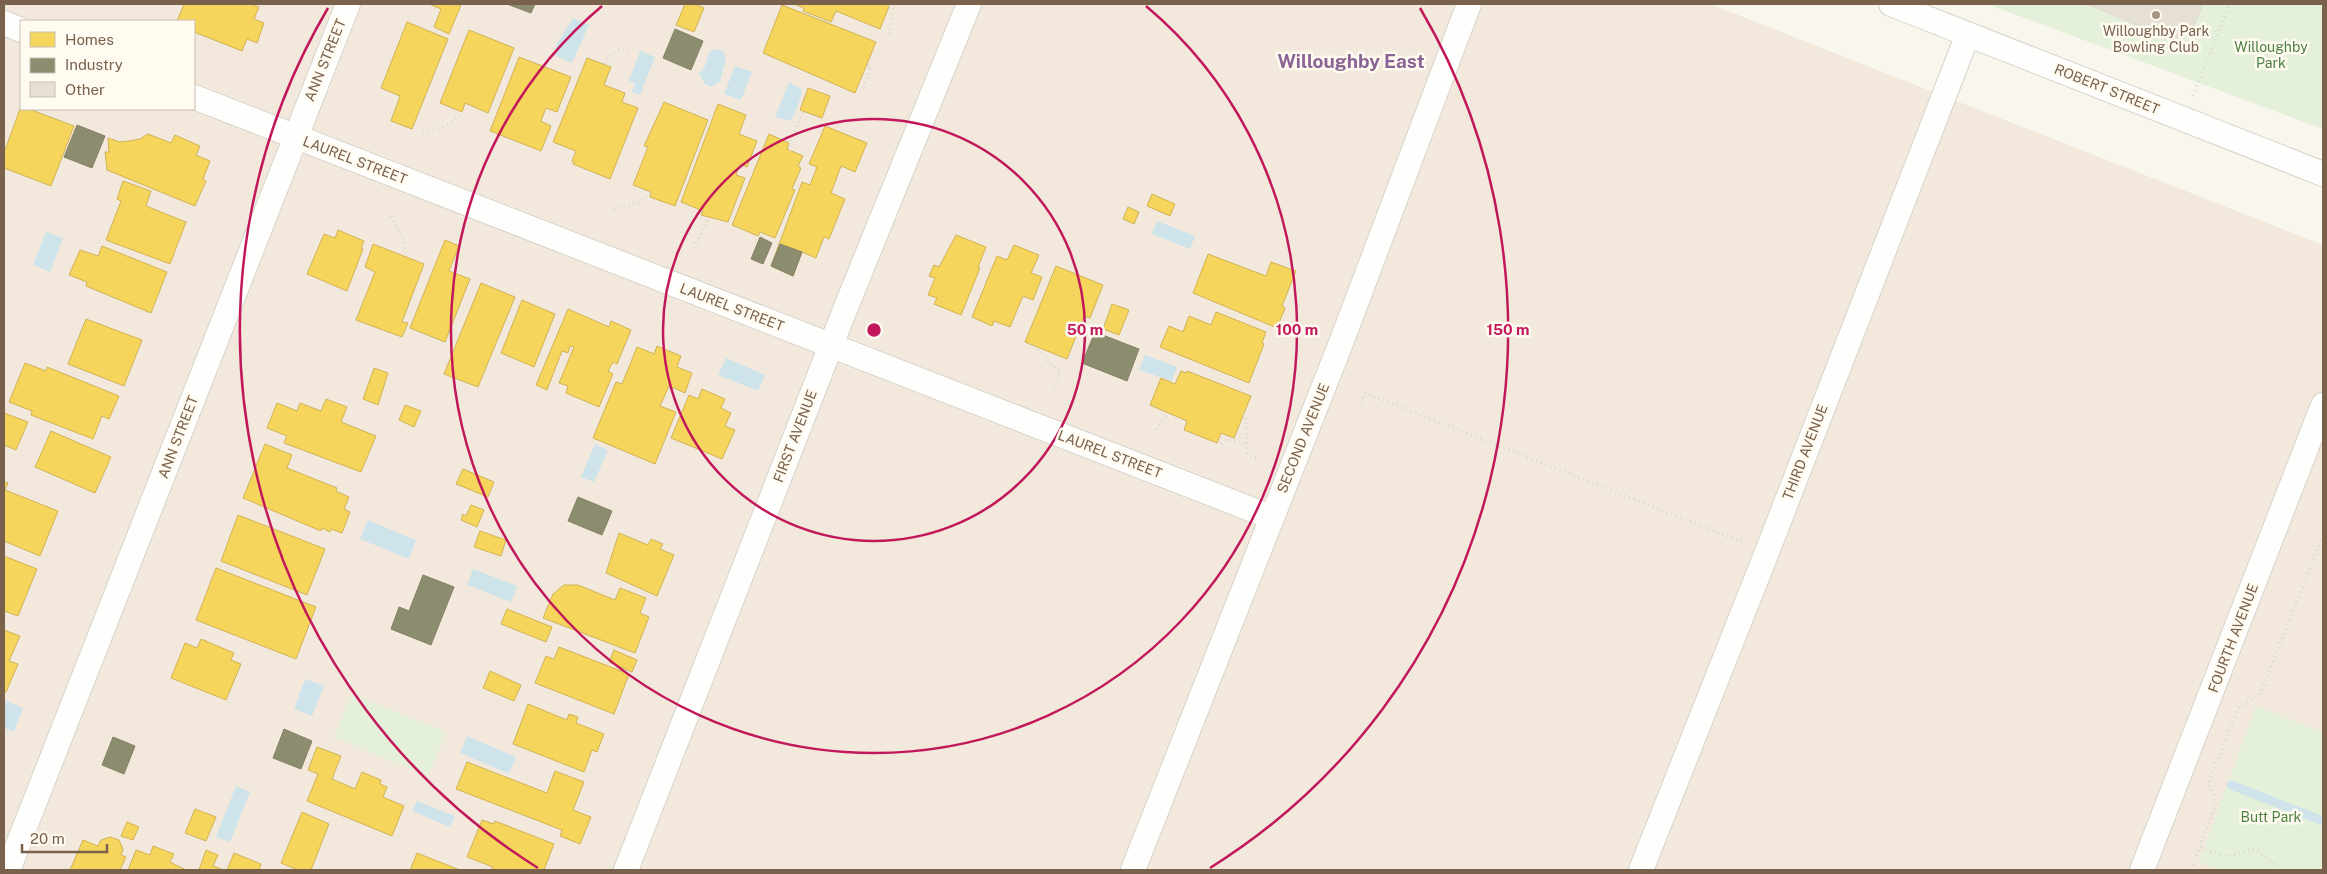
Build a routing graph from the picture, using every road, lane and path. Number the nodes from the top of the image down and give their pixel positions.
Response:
1 (348, 4) edge
2 (970, 4) edge
3 (1469, 4) edge
4 (1890, 4) edge
5 (2230, 4) edge
6 (889, 6) dead end
7 (4, 23) edge
8 (20, 30) edge
9 (1968, 34) junction
10 (889, 36) dead end
11 (633, 49) dead end
12 (604, 64) dead end
13 (866, 64) dead end
14 (863, 88) dead end
15 (195, 97) edge
16 (803, 111) dead end
17 (461, 113) dead end
18 (2184, 119) junction
19 (423, 131) dead end
20 (295, 136) junction
21 (791, 151) dead end
22 (2323, 174) edge
23 (650, 192) dead end
24 (614, 209) dead end
25 (391, 216) dead end
26 (708, 217) dead end
27 (694, 248) dead end
28 (404, 256) dead end
29 (1030, 344) dead end
30 (831, 345) junction
31 (1054, 389) dead end
32 (1361, 403) dead end
33 (2323, 405) edge
34 (1244, 413) dead end
35 (1169, 414) dead end
36 (1156, 429) dead end
37 (1221, 444) dead end
38 (1246, 444) junction
39 (1257, 458) dead end
40 (1271, 517) junction
41 (2323, 536) edge
42 (1767, 552) junction
43 (2200, 847) junction
44 (8, 870) edge
45 (626, 870) edge
46 (1132, 870) edge
47 (1641, 870) edge
48 (2142, 870) edge
49 (2191, 870) edge
50 (2282, 870) edge

1 - 20 street, ANN STREET
2 - 30 street, FIRST AVENUE
3 - 40 street, SECOND AVENUE
4 - 9 street, ROBERT STREET
5 - 18 path
6 - 10 path
7 - 8 street
9 - 18 street, ROBERT STREET
9 - 42 street, THIRD AVENUE
11 - 12 path
13 - 14 path
15 - 20 street, LAUREL STREET
16 - 21 path
17 - 19 path
18 - 22 street, ROBERT STREET
20 - 30 street, LAUREL STREET
20 - 44 street, ANN STREET
23 - 24 path
25 - 28 path
26 - 27 path
29 - 31 path
30 - 40 street, LAUREL STREET
30 - 45 street, FIRST AVENUE
32 - 42 path
33 - 48 street, FOURTH AVENUE
34 - 38 path
35 - 36 path
37 - 38 path
38 - 39 path
40 - 46 street, SECOND AVENUE
41 - 43 path
42 - 47 street, THIRD AVENUE
43 - 49 path
43 - 50 path

